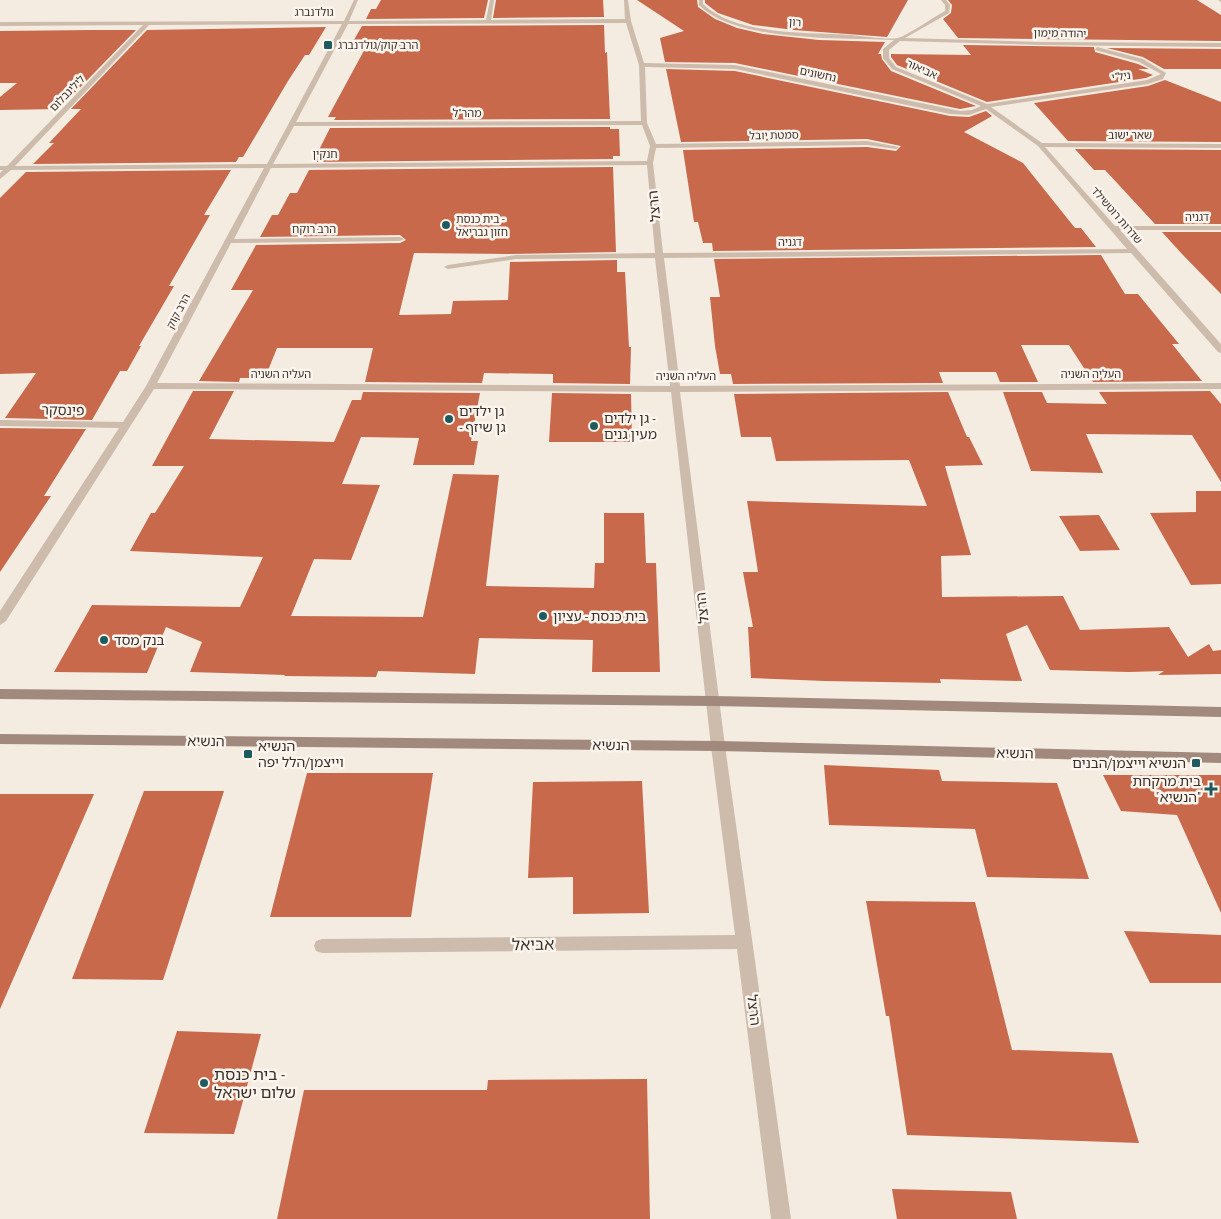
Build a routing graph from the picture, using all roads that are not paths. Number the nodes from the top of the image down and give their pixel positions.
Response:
1 (356, 0) edge
2 (492, 0) edge
3 (626, 0) edge
4 (701, 0) edge
5 (943, 0) edge
6 (628, 21) junction
7 (346, 22) junction
8 (488, 22) junction
9 (148, 23) junction
10 (0, 24) edge
11 (899, 40) junction
12 (1076, 44) junction
13 (1221, 44) edge
14 (642, 65) junction
15 (986, 106) junction
16 (644, 123) junction
17 (291, 124) junction
18 (1040, 145) junction
19 (652, 146) junction
20 (1221, 146) edge
21 (896, 147) dead end
22 (650, 163) junction
23 (269, 166) junction
24 (0, 168) edge
25 (10, 168) junction
26 (0, 177) edge
27 (1113, 228) junction
28 (1221, 228) edge
29 (228, 240) junction
30 (400, 240) dead end
31 (1133, 251) junction
32 (659, 254) junction
33 (448, 267) dead end
34 (1221, 350) edge
35 (151, 386) junction
36 (1221, 386) edge
37 (677, 389) junction
38 (0, 424) edge
39 (125, 425) junction
40 (0, 621) edge
41 (0, 694) edge
42 (713, 701) junction
43 (1221, 712) edge
44 (0, 739) edge
45 (718, 746) junction
46 (1221, 758) edge
47 (745, 942) junction
48 (322, 946) dead end
49 (781, 1219) edge

1 - 7 street, הרב קוק
2 - 8 street
3 - 6 street, הרצל
4 - 11 street, רון
5 - 11 street, אביאור
6 - 8 street, גולדנברג
6 - 14 street, הרצל
7 - 8 street, גולדנברג
7 - 9 street, גולדנברג
7 - 17 street, הרב קוק
9 - 10 street, גולדנברג
9 - 25 street, לילינבלום
11 - 12 street, יהודה מימון
11 - 15 street, אביאור
12 - 13 street, יהודה מימון
12 - 15 street, ניל"י
14 - 15 street, נחשונים
14 - 16 street, הרצל
15 - 18 street, שדרות רוטשילד
16 - 17 street, מהר"ל
16 - 19 street, הרצל
17 - 23 street, הרב קוק
18 - 20 street, שאר ישוב
18 - 27 street, שדרות רוטשילד
19 - 21 street, סמטת יובל
19 - 22 street, הרצל
22 - 23 street, חנקין
22 - 32 street, הרצל
23 - 25 street, חנקין
23 - 29 street, הרב קוק
24 - 25 street, חנקין
25 - 26 street, לילינבלום
27 - 28 street, דגניה
27 - 31 street, שדרות רוטשילד
29 - 30 street, הרב רוקח
29 - 35 street, הרב קוק
31 - 32 street, דגניה
31 - 34 street, שדרות רוטשילד
32 - 33 street, דגניה
32 - 37 street, הרצל
35 - 37 street, העליה השניה
35 - 39 street, הרב קוק
36 - 37 street, העליה השניה
37 - 42 street, הרצל
38 - 39 street, פינסקר
39 - 40 street, הרב קוק
41 - 42 main road
42 - 43 main road
42 - 45 street, הרצל
44 - 45 main road, הנשיא
45 - 46 main road, הנשיא
45 - 47 street, הרצל
47 - 48 street, אביאל
47 - 49 street, הרצל

